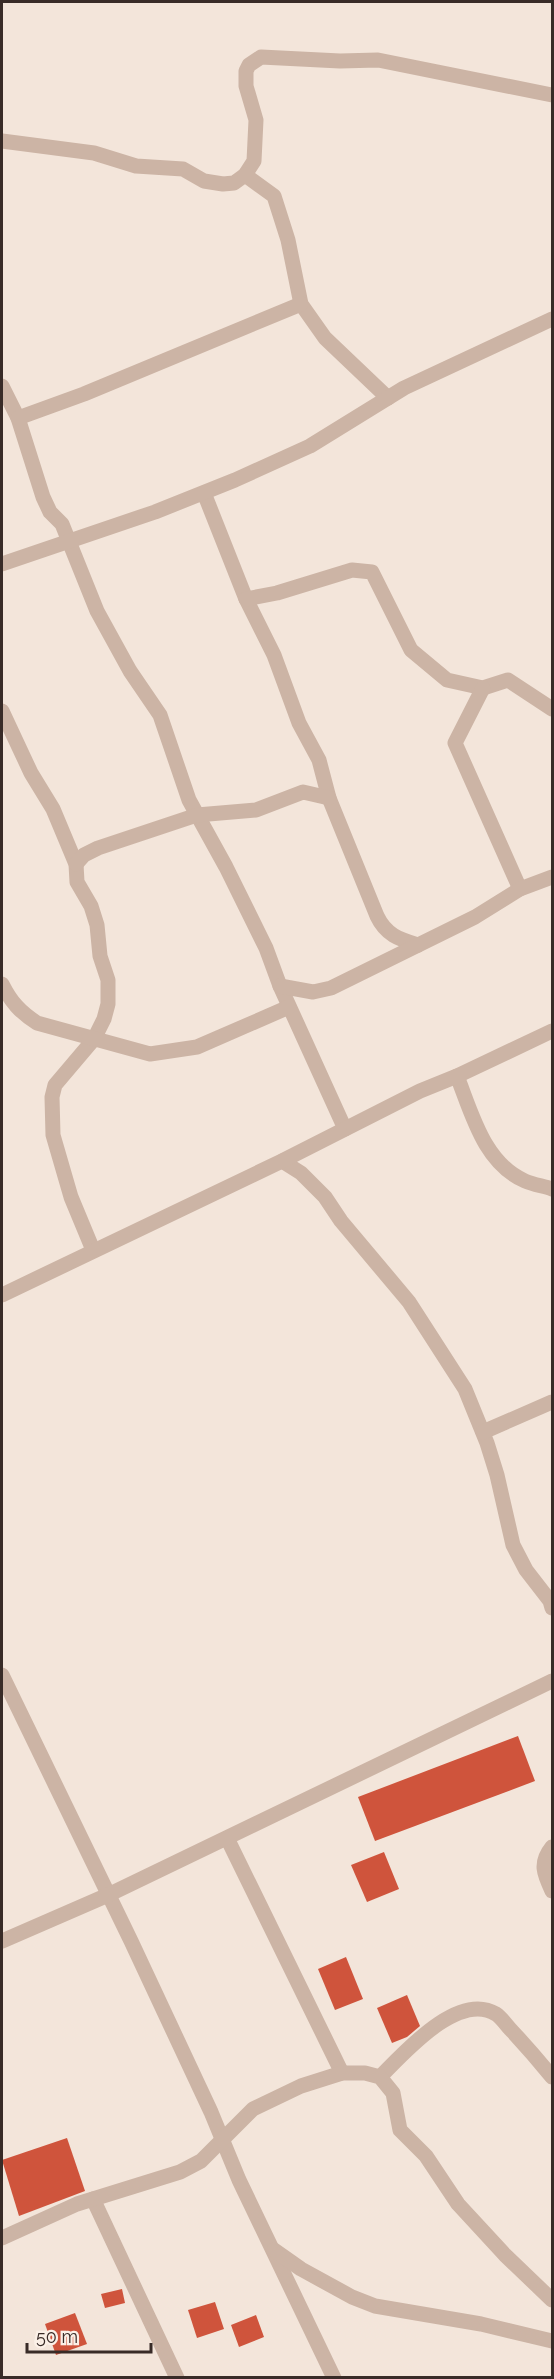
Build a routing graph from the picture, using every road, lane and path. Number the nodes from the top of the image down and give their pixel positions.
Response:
1 (552, 95) edge
2 (2, 141) edge
3 (245, 175) junction
4 (301, 304) junction
5 (552, 320) edge
6 (2, 386) edge
7 (387, 398) junction
8 (18, 418) junction
9 (204, 493) junction
10 (68, 542) junction
11 (2, 564) edge
12 (246, 599) junction
13 (483, 688) junction
14 (552, 710) edge
15 (2, 711) edge
16 (329, 798) junction
17 (197, 815) junction
18 (76, 864) junction
19 (552, 877) edge
20 (520, 889) junction
21 (418, 945) junction
22 (2, 984) edge
23 (280, 986) junction
24 (289, 1007) junction
25 (552, 1031) edge
26 (94, 1039) junction
27 (457, 1076) junction
28 (345, 1129) junction
29 (282, 1161) junction
30 (552, 1189) edge
31 (93, 1250) junction
32 (2, 1295) edge
33 (552, 1402) edge
34 (483, 1432) junction
35 (552, 1608) edge
36 (2, 1675) edge
37 (552, 1681) edge
38 (227, 1838) junction
39 (552, 1847) edge
40 (552, 1891) edge
41 (108, 1895) junction
42 (2, 1941) edge
43 (342, 2073) junction
44 (381, 2077) junction
45 (552, 2077) edge
46 (222, 2139) junction
47 (93, 2199) junction
48 (2, 2238) edge
49 (272, 2249) junction
50 (552, 2300) edge
51 (552, 2341) edge
52 (177, 2378) edge
53 (334, 2378) edge

1 - 3 street
2 - 3 street
3 - 4 street
4 - 7 street
4 - 8 street
5 - 7 street
6 - 8 street
7 - 9 street
8 - 10 street
9 - 10 street
9 - 12 street
10 - 11 street
10 - 17 street
12 - 13 street
12 - 16 street
13 - 14 street
13 - 20 street
15 - 18 street
16 - 17 street
16 - 21 street
17 - 18 street
17 - 23 street
18 - 26 street
19 - 20 street
20 - 21 street
21 - 23 street
22 - 26 street
23 - 24 street
24 - 26 street
24 - 28 street
25 - 27 street
26 - 31 street
27 - 28 street
27 - 30 street
28 - 29 street
29 - 31 street
29 - 34 street
31 - 32 street
33 - 34 street
34 - 35 street
36 - 41 street
37 - 38 street
38 - 41 street
38 - 43 street
39 - 40 street
41 - 42 street
41 - 46 street
43 - 44 street
43 - 46 street
44 - 45 street
44 - 50 street
46 - 47 street
46 - 49 street
47 - 48 street
47 - 52 street
49 - 51 street
49 - 53 street

